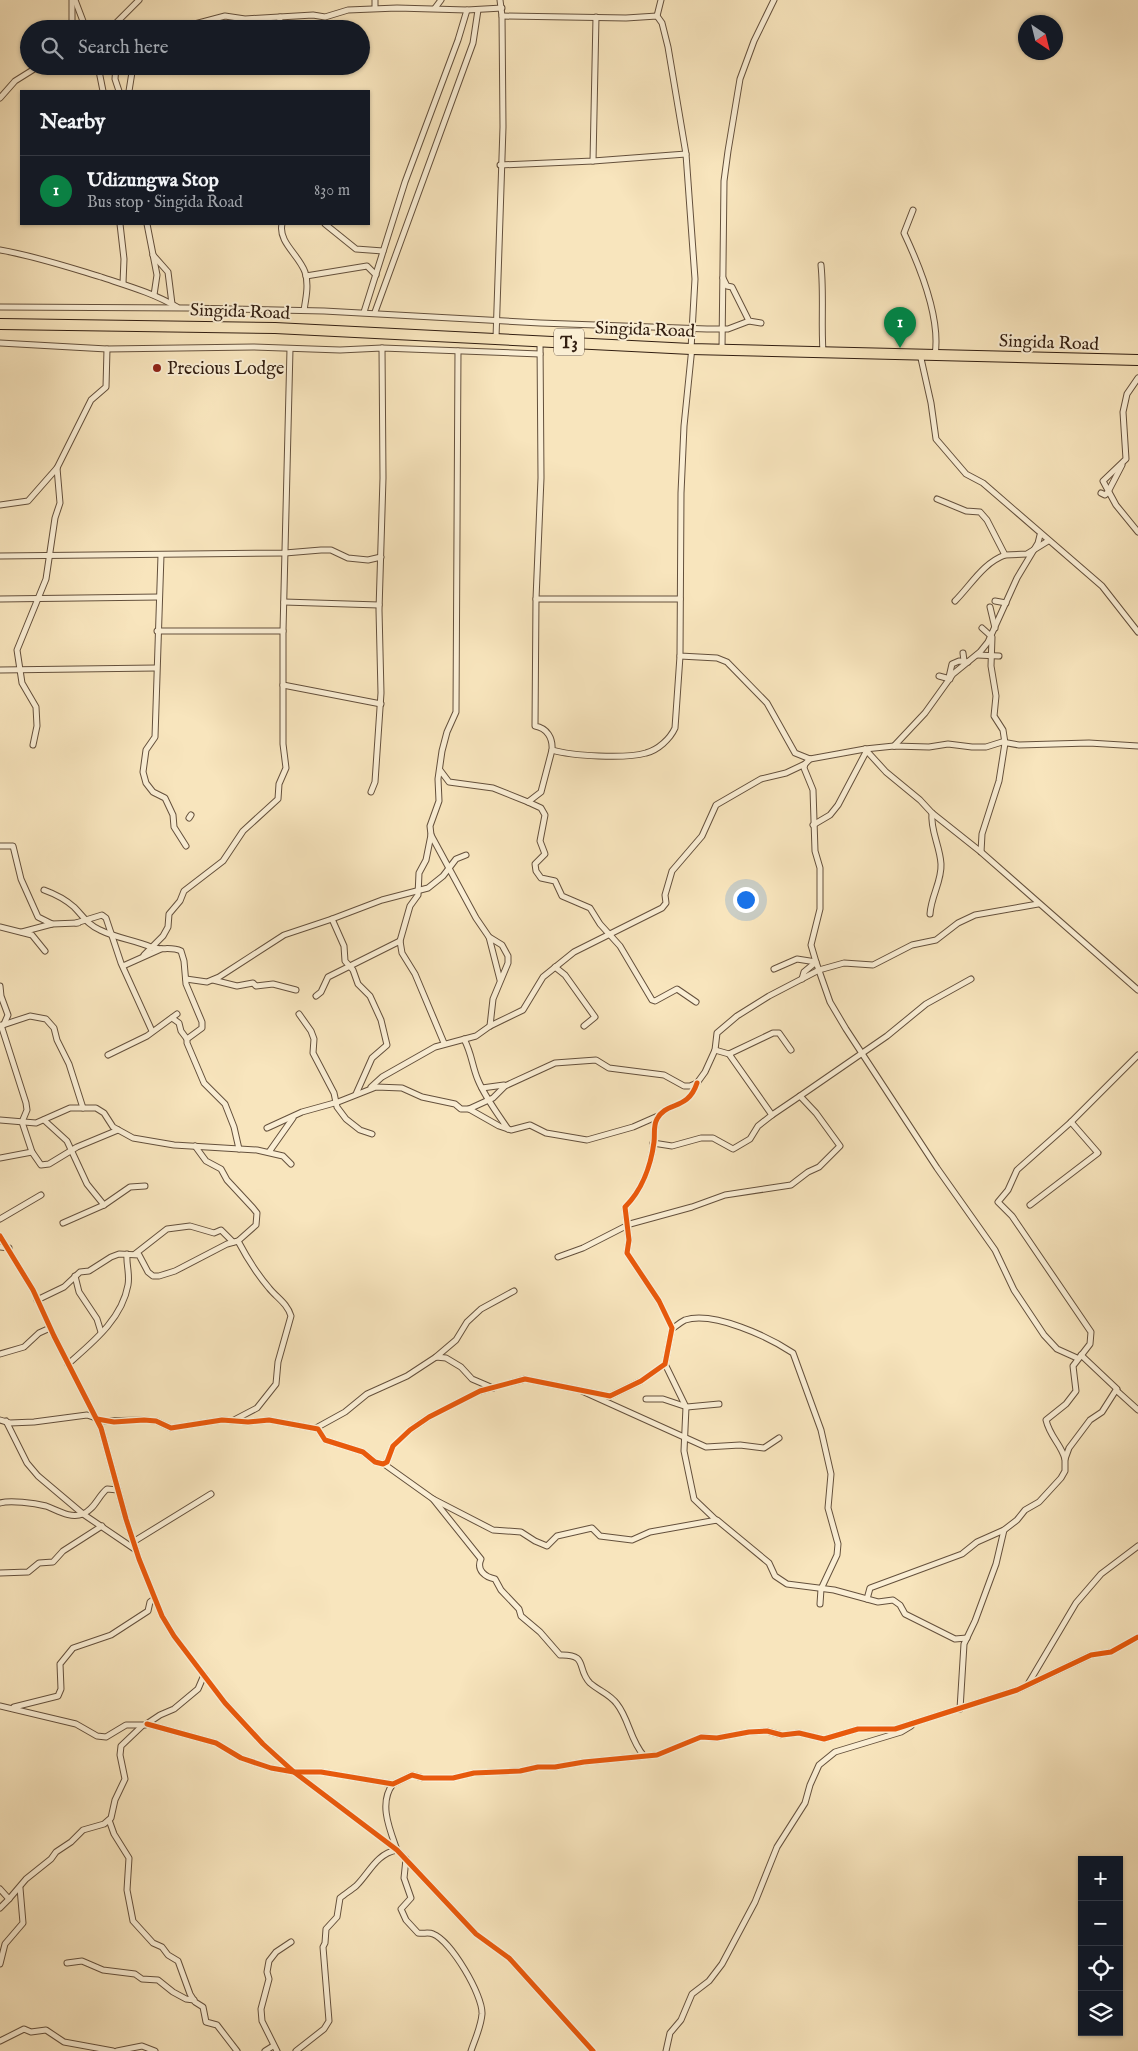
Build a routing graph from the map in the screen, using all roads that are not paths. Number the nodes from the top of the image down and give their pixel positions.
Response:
1 (74, 0) edge
2 (139, 0) edge
3 (375, 0) edge
4 (441, 0) edge
5 (500, 0) edge
6 (660, 0) edge
7 (774, 0) edge
8 (375, 8) junction
9 (434, 8) junction
10 (502, 8) junction
11 (467, 10) junction
12 (478, 10) junction
13 (502, 16) junction
14 (657, 16) junction
15 (280, 17) junction
16 (596, 17) junction
17 (73, 20) edge
18 (82, 20) edge
19 (119, 20) edge
20 (208, 20) edge
21 (280, 20) edge
22 (25, 75) edge
23 (100, 75) edge
24 (115, 75) edge
25 (132, 75) edge
26 (103, 90) edge
27 (119, 90) edge
28 (129, 90) edge
29 (0, 98) edge
30 (686, 154) junction
31 (593, 161) junction
32 (500, 165) junction
33 (913, 210) dead end
34 (120, 225) edge
35 (147, 225) edge
36 (282, 225) edge
37 (326, 225) edge
38 (0, 250) edge
39 (383, 251) junction
40 (152, 254) junction
41 (821, 265) dead end
42 (376, 275) junction
43 (306, 276) junction
44 (722, 278) junction
45 (123, 283) junction
46 (154, 295) junction
47 (172, 304) junction
48 (0, 307) edge
49 (178, 308) junction
50 (304, 310) junction
51 (364, 312) junction
52 (375, 312) junction
53 (496, 321) junction
54 (749, 321) junction
55 (761, 323) dead end
56 (0, 324) edge
57 (691, 328) junction
58 (722, 329) junction
59 (496, 338) junction
60 (540, 340) junction
61 (0, 343) edge
62 (382, 348) junction
63 (691, 348) junction
64 (107, 349) junction
65 (290, 349) junction
66 (722, 349) junction
67 (458, 351) junction
68 (823, 352) junction
69 (540, 354) junction
70 (920, 354) junction
71 (935, 355) junction
72 (1138, 360) edge
73 (1138, 378) edge
74 (1123, 463) junction
75 (57, 468) junction
76 (1108, 492) junction
77 (1101, 493) dead end
78 (937, 499) dead end
79 (0, 505) edge
80 (1138, 532) edge
81 (1040, 535) junction
82 (1048, 541) junction
83 (1036, 547) junction
84 (285, 553) junction
85 (50, 555) junction
86 (161, 555) junction
87 (1005, 555) junction
88 (0, 556) edge
89 (381, 557) junction
90 (159, 597) junction
91 (38, 598) junction
92 (0, 599) edge
93 (536, 599) junction
94 (680, 599) junction
95 (955, 601) dead end
96 (995, 601) dead end
97 (284, 602) junction
98 (1006, 603) junction
99 (379, 605) junction
100 (990, 607) dead end
101 (982, 628) dead end
102 (995, 628) junction
103 (157, 631) junction
104 (283, 631) junction
105 (1138, 632) edge
106 (992, 637) junction
107 (963, 653) dead end
108 (977, 655) junction
109 (991, 655) junction
110 (680, 656) junction
111 (999, 656) dead end
112 (966, 662) junction
113 (156, 668) junction
114 (0, 670) edge
115 (20, 670) junction
116 (939, 676) dead end
117 (948, 679) junction
118 (283, 685) junction
119 (381, 704) junction
120 (1005, 743) junction
121 (33, 745) dead end
122 (894, 746) junction
123 (1138, 746) edge
124 (552, 750) junction
125 (866, 750) junction
126 (810, 759) junction
127 (805, 764) junction
128 (439, 770) junction
129 (449, 782) junction
130 (438, 790) junction
131 (371, 792) dead end
132 (528, 802) junction
133 (932, 813) junction
134 (813, 825) junction
135 (431, 835) junction
136 (0, 846) edge
137 (186, 846) dead end
138 (981, 852) junction
139 (466, 855) dead end
140 (450, 867) junction
141 (44, 890) dead end
142 (418, 891) junction
143 (1038, 904) junction
144 (930, 914) dead end
145 (332, 919) junction
146 (87, 922) junction
147 (52, 924) junction
148 (0, 927) edge
149 (22, 932) junction
150 (611, 933) junction
151 (111, 935) junction
152 (489, 937) junction
153 (400, 941) junction
154 (151, 947) junction
155 (163, 948) junction
156 (45, 951) dead end
157 (144, 955) junction
158 (816, 962) junction
159 (123, 966) junction
160 (350, 966) junction
161 (555, 967) junction
162 (774, 969) dead end
163 (819, 970) junction
164 (186, 979) junction
165 (802, 979) junction
166 (971, 979) dead end
167 (212, 980) junction
168 (500, 980) junction
169 (0, 986) edge
170 (296, 990) dead end
171 (1138, 990) edge
172 (316, 996) dead end
173 (696, 1002) dead end
174 (299, 1014) dead end
175 (2, 1025) edge
176 (490, 1026) junction
177 (584, 1026) dead end
178 (152, 1031) junction
179 (188, 1039) junction
180 (464, 1039) junction
181 (444, 1043) junction
182 (715, 1050) junction
183 (791, 1050) dead end
184 (862, 1053) junction
185 (729, 1054) junction
186 (108, 1055) dead end
187 (1138, 1055) edge
188 (697, 1082) junction
189 (508, 1084) junction
190 (371, 1088) junction
191 (482, 1088) junction
192 (356, 1095) junction
193 (800, 1096) junction
194 (487, 1101) junction
195 (336, 1103) junction
196 (83, 1108) junction
197 (469, 1109) junction
198 (294, 1116) junction
199 (658, 1116) junction
200 (772, 1116) junction
201 (0, 1120) edge
202 (44, 1120) junction
203 (22, 1122) junction
204 (1071, 1122) junction
205 (266, 1128) dead end
206 (508, 1129) junction
207 (118, 1130) junction
208 (372, 1134) dead end
209 (654, 1143) junction
210 (195, 1146) junction
211 (239, 1149) junction
212 (71, 1150) junction
213 (32, 1152) junction
214 (269, 1152) junction
215 (0, 1158) edge
216 (291, 1164) dead end
217 (146, 1186) dead end
218 (41, 1196) dead end
219 (104, 1205) junction
220 (1030, 1205) dead end
221 (0, 1219) edge
222 (63, 1223) dead end
223 (628, 1224) junction
224 (0, 1236) edge
225 (235, 1242) junction
226 (0, 1247) edge
227 (8, 1248) junction
228 (127, 1254) junction
229 (135, 1254) junction
230 (558, 1257) dead end
231 (75, 1276) junction
232 (514, 1291) dead end
233 (38, 1300) junction
234 (50, 1328) junction
235 (672, 1329) junction
236 (101, 1332) junction
237 (0, 1354) edge
238 (1079, 1356) junction
239 (436, 1357) junction
240 (68, 1364) junction
241 (665, 1364) junction
242 (494, 1388) junction
243 (1117, 1389) junction
244 (579, 1390) junction
245 (646, 1399) dead end
246 (720, 1404) dead end
247 (686, 1407) junction
248 (1138, 1410) edge
249 (97, 1420) junction
250 (234, 1420) junction
251 (3, 1421) edge
252 (316, 1428) junction
253 (684, 1435) junction
254 (779, 1438) dead end
255 (1065, 1459) junction
256 (384, 1464) junction
257 (118, 1490) junction
258 (211, 1494) dead end
259 (433, 1499) junction
260 (0, 1503) edge
261 (83, 1514) junction
262 (716, 1520) junction
263 (102, 1526) junction
264 (1004, 1530) junction
265 (133, 1542) junction
266 (1138, 1546) edge
267 (136, 1550) junction
268 (0, 1573) edge
269 (821, 1589) junction
270 (154, 1599) junction
271 (867, 1599) junction
272 (820, 1604) dead end
273 (1138, 1637) edge
274 (966, 1638) junction
275 (204, 1675) junction
276 (1027, 1686) junction
277 (0, 1706) edge
278 (11, 1708) junction
279 (960, 1709) junction
280 (914, 1723) junction
281 (144, 1725) junction
282 (644, 1756) junction
283 (294, 1772) junction
284 (393, 1784) junction
285 (109, 1820) junction
286 (397, 1850) junction
287 (406, 1859) junction
288 (20, 1888) junction
289 (0, 1889) edge
290 (9, 1899) junction
291 (0, 1908) edge
292 (291, 1942) dead end
293 (2, 1947) edge
294 (67, 1963) dead end
295 (0, 1964) edge
296 (194, 2000) junction
297 (0, 2041) edge
298 (272, 2046) junction
299 (112, 2051) edge
300 (117, 2051) edge
301 (155, 2051) edge
302 (237, 2051) edge
303 (266, 2051) edge
304 (277, 2051) edge
305 (296, 2051) edge
306 (471, 2051) edge
307 (593, 2051) edge
308 (666, 2051) edge

1 - 17 street
1 - 18 street
2 - 19 street
3 - 8 street
4 - 9 street
5 - 10 street
6 - 14 street
7 - 44 street
8 - 9 street
8 - 15 street
9 - 11 street
10 - 12 street
10 - 13 street
11 - 12 street
11 - 39 street
12 - 52 street
13 - 16 street
13 - 32 street
14 - 16 street
14 - 30 street
15 - 20 street
15 - 21 street
16 - 31 street
22 - 29 street
23 - 26 street
24 - 27 street
25 - 28 street
30 - 31 street
30 - 57 street
31 - 32 street
32 - 53 street
33 - 71 street
34 - 45 street
35 - 40 street
36 - 43 street
37 - 39 street
38 - 45 street
39 - 42 street
40 - 46 street
40 - 47 street
41 - 68 street
42 - 43 street
42 - 51 street
43 - 50 street
44 - 54 street
44 - 58 street
45 - 46 street
46 - 47 street
47 - 49 street
48 - 49 street
49 - 50 street
50 - 51 street
51 - 52 street
52 - 53 street
53 - 57 street
53 - 59 street
54 - 55 street
54 - 58 street
56 - 59 highway, Singida Road / T3
57 - 58 street
57 - 63 street
58 - 66 street
59 - 60 highway, Singida Road / T3
60 - 63 highway, Singida Road / T3
60 - 69 street
61 - 64 street
62 - 65 street
62 - 67 street
62 - 89 street
63 - 66 highway, Singida Road / T3
63 - 94 street
64 - 65 street
64 - 75 street
65 - 84 street
66 - 68 highway, Singida Road / T3
67 - 69 street
67 - 128 street
68 - 70 highway, Singida Road / T3
69 - 93 street
70 - 71 highway, Singida Road / T3
70 - 81 street
71 - 72 highway, Singida Road / T3
73 - 74 street
74 - 76 street
74 - 76 street
75 - 79 street
75 - 85 street
76 - 77 street
76 - 80 street
78 - 87 street
81 - 82 street
81 - 83 street
82 - 83 street
82 - 105 street
83 - 87 street
83 - 98 street
84 - 86 street
84 - 89 street
84 - 97 street
85 - 86 street
85 - 88 street
85 - 91 street
86 - 90 street
87 - 95 street
89 - 99 street
90 - 91 street
90 - 103 street
91 - 92 street
91 - 115 street
93 - 94 street
93 - 124 street
94 - 110 street
96 - 98 street
97 - 99 street
97 - 104 street
98 - 102 street
99 - 119 street
100 - 102 street
101 - 106 street
102 - 106 street
103 - 104 street
103 - 113 street
104 - 118 street
106 - 108 street
106 - 109 street
107 - 112 street
108 - 109 street
108 - 112 street
109 - 111 street
109 - 120 street
110 - 124 street
110 - 126 street
112 - 117 street
113 - 115 street
113 - 137 street
114 - 115 street
115 - 121 street
116 - 117 street
117 - 122 street
118 - 119 street
118 - 154 street
119 - 131 street
120 - 122 street
120 - 123 street
120 - 138 street
122 - 125 street
124 - 132 street
125 - 126 street
125 - 133 street
125 - 134 street
126 - 127 street
127 - 134 street
127 - 150 street
128 - 129 street
128 - 130 street
129 - 130 street
129 - 132 street
130 - 135 street
132 - 150 street
133 - 138 street
133 - 144 street
134 - 158 street
135 - 140 street
135 - 142 street
136 - 147 street
138 - 143 street
139 - 140 street
140 - 142 street
140 - 152 street
141 - 146 street
142 - 145 street
142 - 153 street
143 - 163 street
143 - 171 street
145 - 160 street
145 - 167 street
146 - 147 street
146 - 151 street
146 - 151 street
147 - 149 street
148 - 149 street
149 - 156 street
150 - 161 street
150 - 173 street
151 - 154 street
151 - 159 street
152 - 168 street
152 - 168 street
153 - 160 street
153 - 181 street
154 - 155 street
154 - 157 street
155 - 157 street
155 - 164 street
157 - 159 street
158 - 162 street
158 - 163 street
158 - 165 street
159 - 178 street
160 - 172 street
160 - 192 street
161 - 176 street
161 - 177 street
163 - 165 street
163 - 184 street
164 - 167 street
164 - 179 street
165 - 182 street
166 - 184 street
167 - 170 street
168 - 176 street
169 - 175 street
174 - 195 street
175 - 196 street
175 - 203 street
176 - 180 street
178 - 179 street
178 - 186 street
179 - 211 street
180 - 181 street
180 - 191 street
181 - 190 street
182 - 185 street
182 - 188 street
183 - 185 street
184 - 193 street
184 - 238 street
185 - 200 street
187 - 204 street
188 - 189 street
188 - 199 street
189 - 191 street
189 - 194 street
190 - 192 street
190 - 197 street
191 - 194 street
192 - 195 street
193 - 200 street
193 - 223 street
194 - 197 street
194 - 206 street
195 - 198 street
195 - 208 street
196 - 202 street
196 - 207 street
197 - 206 street
198 - 205 street
198 - 214 street
199 - 206 street
199 - 209 street
200 - 209 street
201 - 203 street
202 - 203 street
202 - 212 street
203 - 213 street
204 - 220 street
204 - 238 street
207 - 210 street
207 - 212 street
209 - 223 street
210 - 211 street
210 - 225 street
211 - 214 street
212 - 213 street
212 - 219 street
213 - 215 street
214 - 216 street
217 - 219 street
218 - 221 street
219 - 222 street
223 - 230 street
223 - 235 street
224 - 227 street
225 - 229 street
225 - 229 street
225 - 250 street
226 - 227 street
227 - 233 street
228 - 229 street
228 - 231 street
228 - 236 street
231 - 233 street
231 - 236 street
232 - 239 street
233 - 234 street
234 - 237 street
234 - 240 street
235 - 241 street
235 - 269 street
236 - 240 street
238 - 243 street
238 - 255 street
239 - 242 street
239 - 252 street
240 - 249 street
241 - 244 street
241 - 247 street
242 - 244 street
242 - 256 street
243 - 248 street
243 - 255 street
244 - 253 street
245 - 247 street
246 - 247 street
247 - 253 street
249 - 250 street
249 - 251 street
249 - 257 street
250 - 252 street
251 - 261 street
252 - 256 street
253 - 254 street
253 - 262 street
255 - 264 street
256 - 259 street
257 - 261 street
257 - 265 street
258 - 265 street
259 - 262 street
259 - 282 street
260 - 261 street
261 - 263 street
262 - 269 street
263 - 267 street
263 - 268 street
264 - 271 street
264 - 274 street
265 - 267 street
266 - 276 street
267 - 270 street
269 - 271 street
269 - 272 street
270 - 275 street
270 - 278 street
271 - 274 street
273 - 276 street
274 - 279 street
275 - 281 street
275 - 283 street
276 - 279 street
277 - 278 street
278 - 281 street
279 - 280 street
280 - 282 street
280 - 308 street
281 - 283 street
281 - 285 street
282 - 284 street
283 - 284 street
283 - 286 street
284 - 286 street
285 - 288 street
285 - 296 street
286 - 287 street
286 - 305 street
287 - 306 street
287 - 307 street
288 - 290 street
288 - 293 street
289 - 290 street
290 - 291 street
292 - 298 street
293 - 295 street
294 - 296 street
296 - 302 street
297 - 299 street
298 - 303 street
298 - 304 street
300 - 301 street

